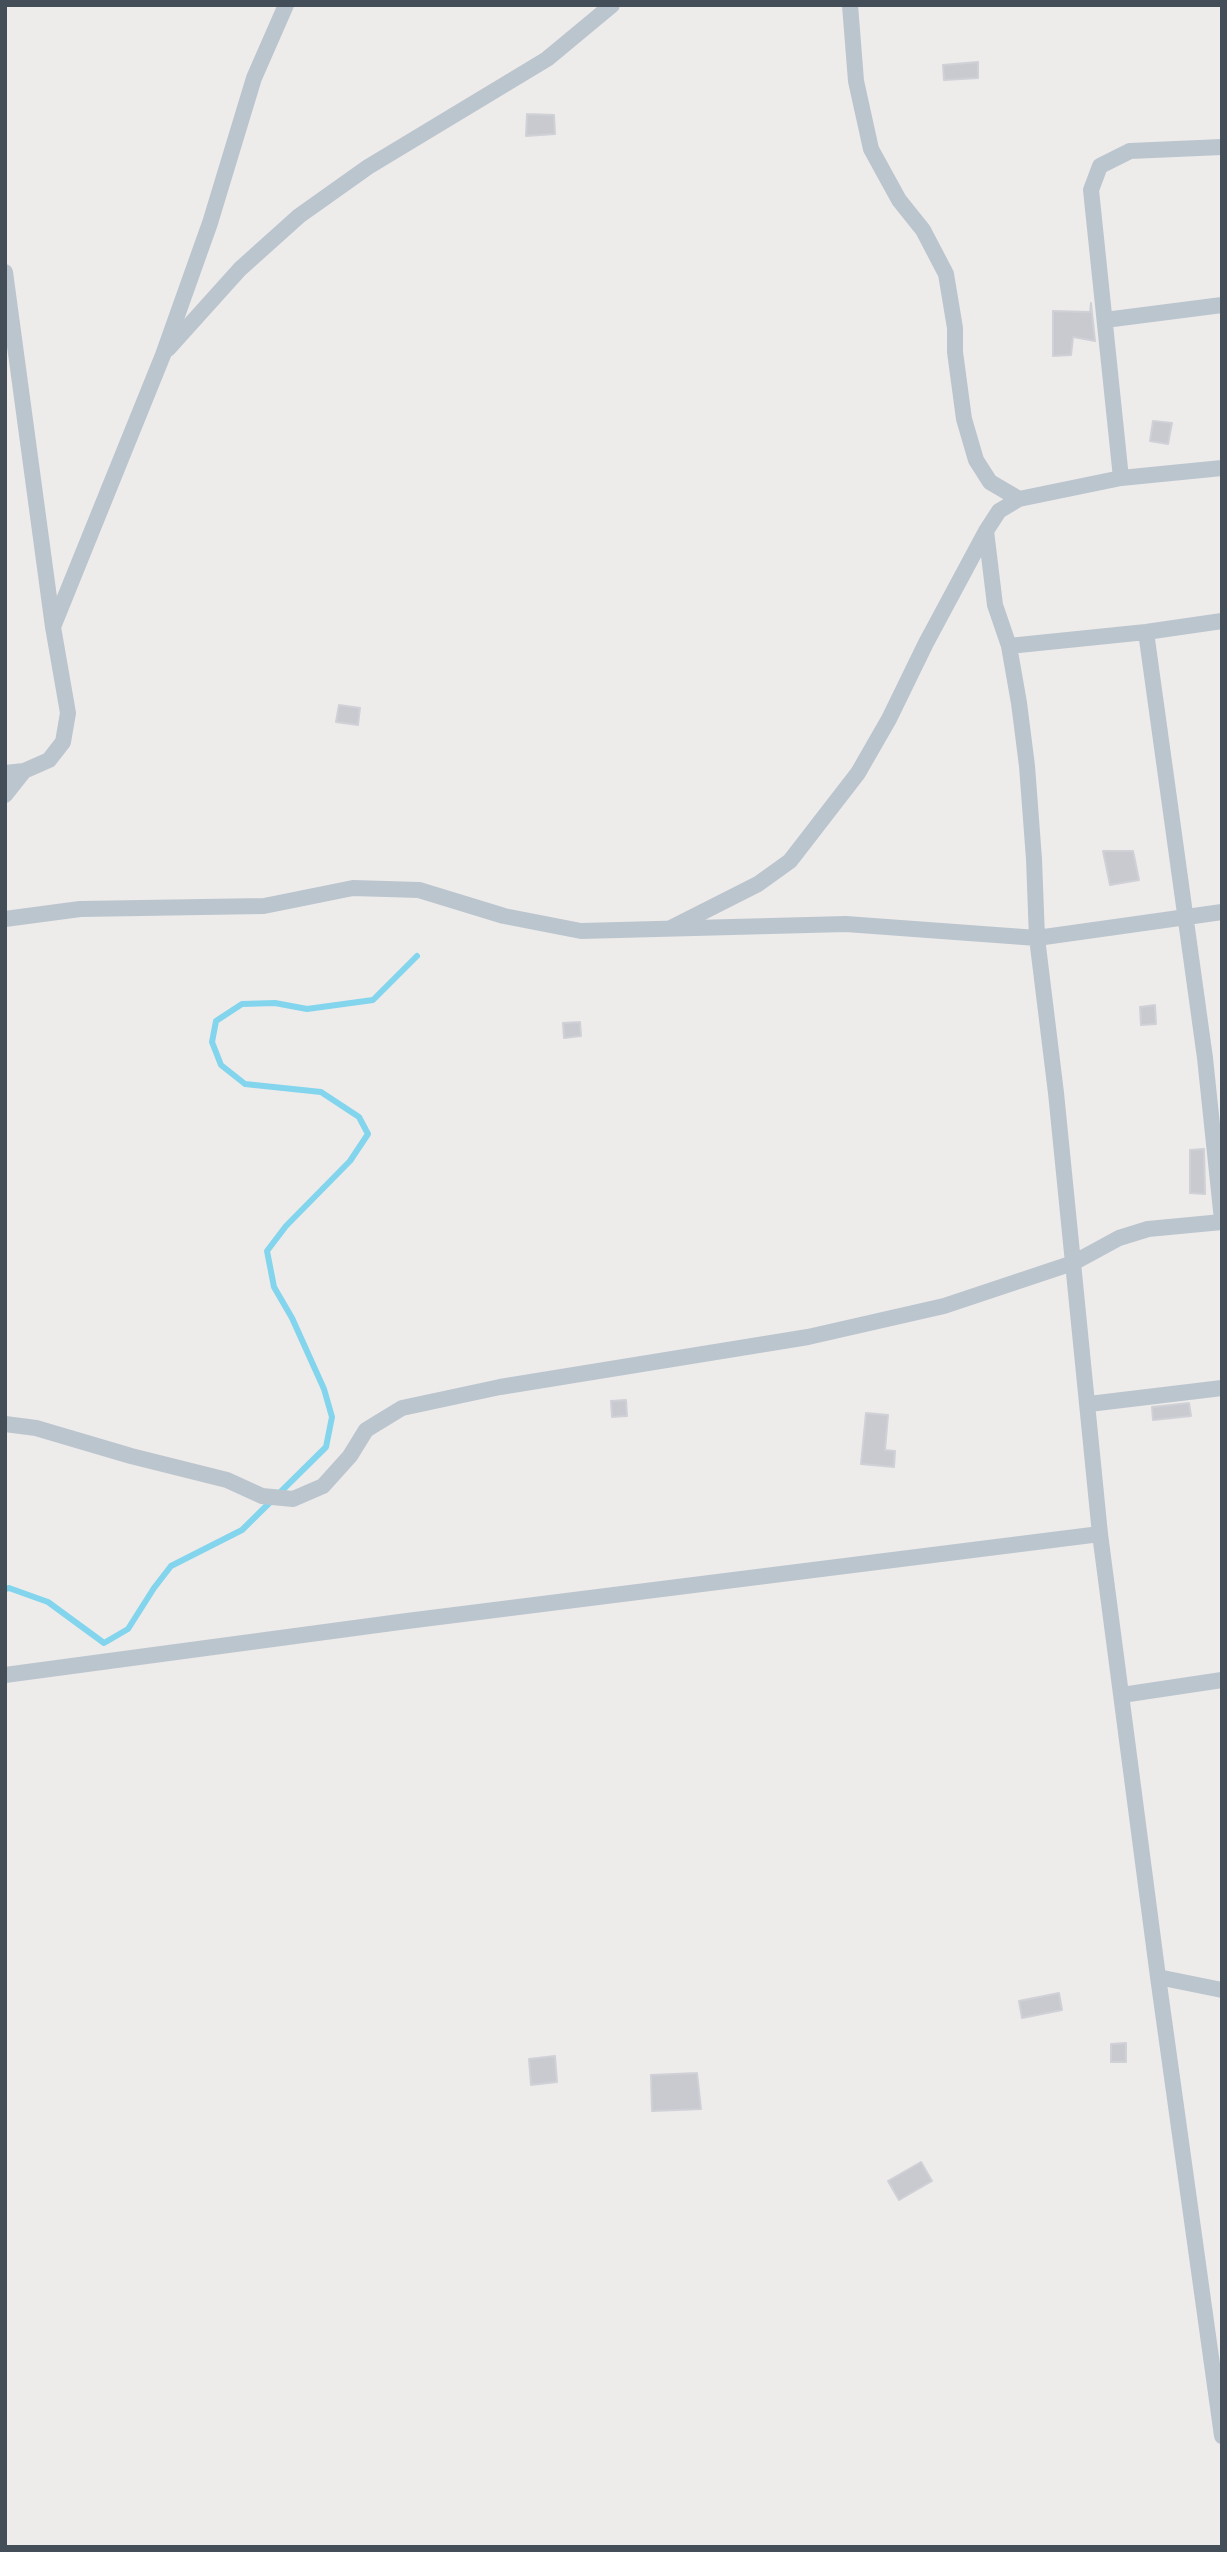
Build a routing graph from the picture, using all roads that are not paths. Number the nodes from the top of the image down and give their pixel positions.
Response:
1 (286, 5) edge
2 (612, 5) edge
3 (850, 5) edge
4 (1222, 147) edge
5 (5, 272) edge
6 (1222, 305) edge
7 (1105, 320) junction
8 (163, 355) junction
9 (1222, 468) edge
10 (1121, 478) junction
11 (1018, 499) junction
12 (986, 531) junction
13 (1222, 621) edge
14 (53, 627) junction
15 (1146, 632) junction
16 (1009, 646) junction
17 (24, 771) junction
18 (5, 773) edge
19 (5, 796) edge
20 (1222, 912) edge
21 (1186, 916) junction
22 (5, 919) edge
23 (669, 929) junction
24 (1037, 937) junction
25 (1213, 1057) edge
26 (1222, 1221) edge
27 (1073, 1263) junction
28 (1222, 1388) edge
29 (1089, 1404) junction
30 (5, 1424) edge
31 (1100, 1534) junction
32 (5, 1675) edge
33 (1222, 1680) edge
34 (1122, 1695) junction
35 (1158, 1977) junction
36 (1222, 1990) edge
37 (1222, 2436) edge

1 - 8 street
2 - 8 street
3 - 11 street
4 - 7 street
5 - 14 street
6 - 7 street
7 - 10 street
8 - 14 street
9 - 10 street
10 - 11 street
11 - 12 street
12 - 16 street
12 - 23 street
13 - 15 street
14 - 17 street
15 - 16 street
15 - 21 street
16 - 24 street
17 - 18 street
17 - 19 street
20 - 21 street
21 - 24 street
21 - 25 street
22 - 23 street
23 - 24 street
24 - 27 street
25 - 26 street
26 - 27 street
27 - 29 street
27 - 30 street
28 - 29 street
29 - 31 street
31 - 32 street
31 - 34 street
33 - 34 street
34 - 35 street
35 - 36 street
35 - 37 street

